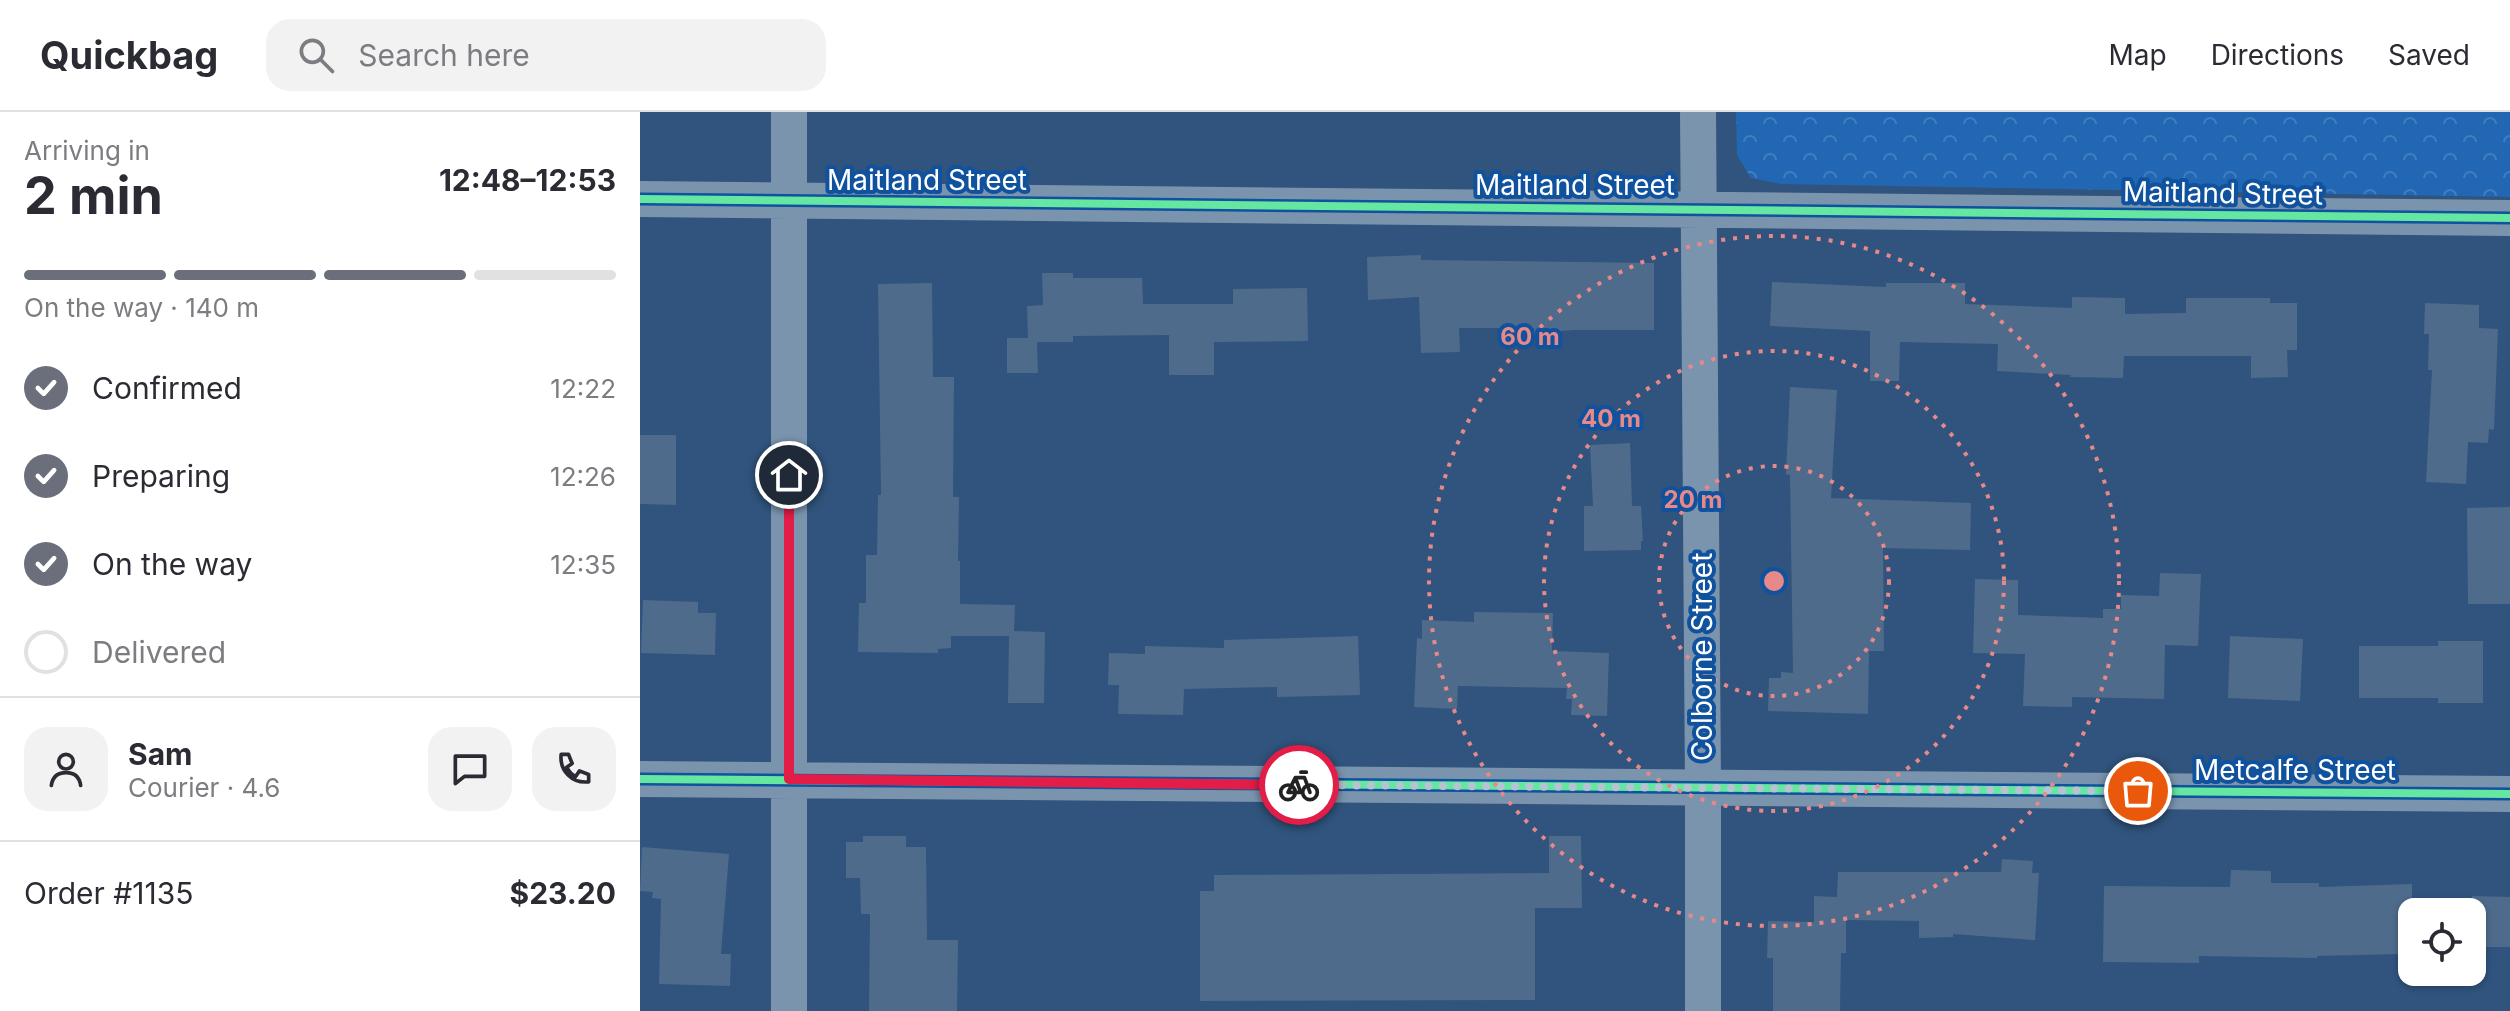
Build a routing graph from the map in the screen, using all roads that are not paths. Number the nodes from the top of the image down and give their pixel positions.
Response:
1 (789, 112) edge
2 (1698, 112) edge
3 (640, 199) edge
4 (789, 201) junction
5 (1698, 208) junction
6 (2510, 218) edge
7 (640, 779) edge
8 (789, 779) junction
9 (1703, 788) junction
10 (2510, 794) edge
11 (789, 1011) edge
12 (1703, 1011) edge

1 - 4 street
2 - 5 street, Colborne Street
3 - 4 street, Maitland Street
4 - 5 street, Maitland Street
4 - 8 street
5 - 6 street, Maitland Street
5 - 9 street, Colborne Street
7 - 8 street, Metcalfe Street
8 - 9 street, Metcalfe Street
8 - 11 street
9 - 10 street, Metcalfe Street
9 - 12 street, Colborne Street

